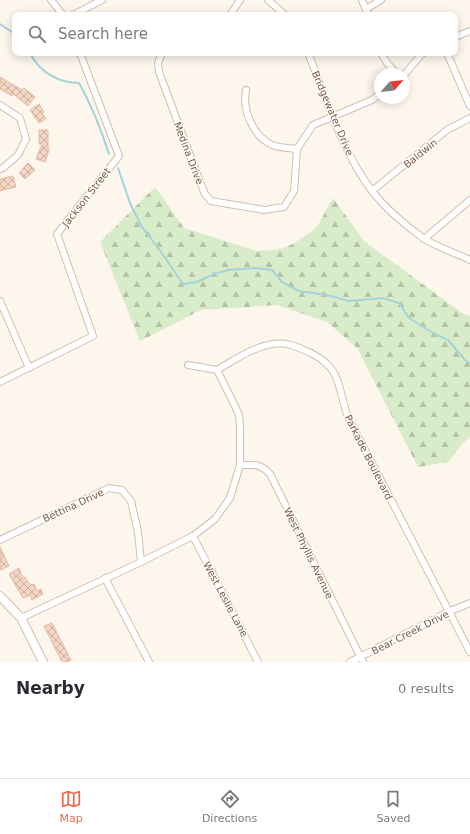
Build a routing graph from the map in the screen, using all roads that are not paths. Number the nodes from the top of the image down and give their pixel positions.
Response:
1 (51, 0) edge
2 (102, 0) edge
3 (240, 0) edge
4 (268, 0) edge
5 (362, 0) edge
6 (380, 0) edge
7 (61, 12) edge
8 (79, 12) edge
9 (232, 12) edge
10 (282, 12) edge
11 (367, 12) edge
12 (470, 31) edge
13 (458, 36) edge
14 (81, 56) edge
15 (161, 56) edge
16 (309, 56) edge
17 (383, 56) edge
18 (421, 56) edge
19 (448, 56) edge
20 (392, 68) edge
21 (410, 68) edge
22 (246, 90) dead end
23 (374, 98) edge
24 (0, 105) edge
25 (470, 106) edge
26 (332, 117) junction
27 (470, 118) edge
28 (297, 149) junction
29 (0, 169) edge
30 (372, 191) junction
31 (470, 200) edge
32 (424, 239) junction
33 (470, 260) edge
34 (0, 301) edge
35 (188, 365) dead end
36 (29, 368) junction
37 (216, 370) junction
38 (0, 382) edge
39 (240, 465) junction
40 (193, 536) junction
41 (0, 540) edge
42 (141, 562) junction
43 (105, 578) junction
44 (0, 596) edge
45 (470, 603) edge
46 (450, 611) junction
47 (21, 618) junction
48 (470, 652) edge
49 (361, 660) edge
50 (43, 662) edge
51 (149, 662) edge
52 (258, 662) edge
53 (350, 662) edge

1 - 7 street
2 - 8 street
3 - 9 street
4 - 10 street
5 - 11 street
6 - 11 street
12 - 13 street
14 - 36 street, Jackson Street
15 - 28 street, Medina Drive
16 - 26 street, Bridgewater Drive
17 - 20 street
18 - 21 street
19 - 25 street
22 - 28 street
23 - 26 street
24 - 29 street
26 - 28 street
26 - 30 street, Bridgewater Drive
27 - 30 street, Baldwin
30 - 32 street, Bridgewater Drive
31 - 32 street
32 - 33 street, Bridgewater Drive
34 - 36 street
35 - 37 street
36 - 38 street, Jackson Street
37 - 39 street
37 - 46 street, Parkade Boulevard
39 - 40 street
39 - 49 street, West Phyllis Avenue
40 - 42 street
40 - 52 street, West Leslie Lane
41 - 42 street, Bettina Drive
42 - 43 street
43 - 47 street
43 - 51 street
44 - 47 street
45 - 46 street, Bear Creek Drive
46 - 48 street, Parkade Boulevard
46 - 49 street, Bear Creek Drive
47 - 50 street
49 - 53 street, Bear Creek Drive

